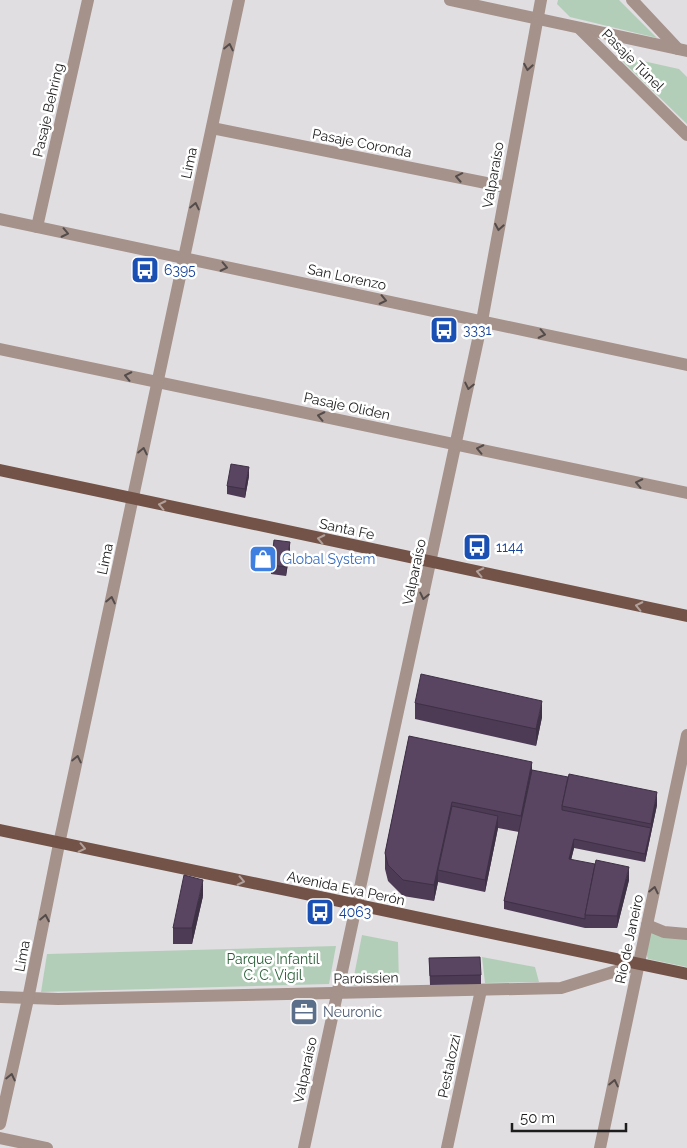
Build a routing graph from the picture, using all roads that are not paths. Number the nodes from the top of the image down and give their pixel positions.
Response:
1 (88, 0) edge
2 (239, 0) edge
3 (450, 0) edge
4 (541, 0) edge
5 (632, 0) edge
6 (537, 19) junction
7 (579, 28) junction
8 (682, 50) edge
9 (212, 128) junction
10 (687, 135) edge
11 (506, 187) junction
12 (0, 219) edge
13 (37, 227) junction
14 (184, 258) junction
15 (482, 322) junction
16 (0, 349) edge
17 (687, 365) edge
18 (158, 382) junction
19 (456, 444) junction
20 (0, 470) edge
21 (687, 492) edge
22 (133, 498) junction
23 (431, 562) junction
24 (687, 616) edge
25 (687, 735) edge
26 (0, 830) edge
27 (59, 844) junction
28 (356, 905) junction
29 (647, 925) junction
30 (687, 934) edge
31 (639, 964) junction
32 (687, 974) edge
33 (481, 990) junction
34 (336, 993) junction
35 (0, 998) edge
36 (28, 999) junction
37 (0, 1124) edge
38 (0, 1138) edge
39 (47, 1148) edge
40 (304, 1148) edge
41 (447, 1148) edge
42 (600, 1148) edge

1 - 13 street, Pasaje Behring
9 -> 2 street, Lima
3 - 6 street
4 - 6 street, Valparaíso
5 - 8 street
6 - 7 street
6 -> 11 street, Valparaíso
7 - 8 street
7 - 10 street, Pasaje Túnel
11 -> 9 street, Pasaje Coronda
14 -> 9 street, Lima
11 -> 15 street, Valparaíso
12 - 13 street, San Lorenzo
13 -> 14 street, San Lorenzo
14 -> 15 street, San Lorenzo
14 - 18 street, Lima
15 -> 17 street, San Lorenzo
15 -> 19 street, Valparaíso
18 -> 16 street, Pasaje Oliden
19 -> 18 street, Pasaje Oliden
22 -> 18 street, Lima
21 -> 19 street, Pasaje Oliden
19 - 23 street, Valparaíso
20 - 22 main road, Santa Fe
23 -> 22 main road, Santa Fe
27 -> 22 street, Lima
24 -> 23 main road, Santa Fe
23 -> 28 street, Valparaíso
29 -> 25 street, Río de Janeiro
26 - 27 main road, Avenida Eva Perón
27 -> 28 main road, Avenida Eva Perón
36 -> 27 street, Lima
28 - 31 main road, Avenida Eva Perón
28 - 34 street, Valparaíso
29 - 30 street
29 - 31 street, Río de Janeiro
31 - 32 main road, Avenida Eva Perón
31 - 33 street, Paroissien
42 -> 31 street, Río de Janeiro
33 - 34 street, Paroissien
33 - 41 street, Pestalozzi
34 - 36 street, Paroissien
34 - 40 street, Valparaíso
35 - 36 street, Paroissien
37 -> 36 street, Lima
38 - 39 street

